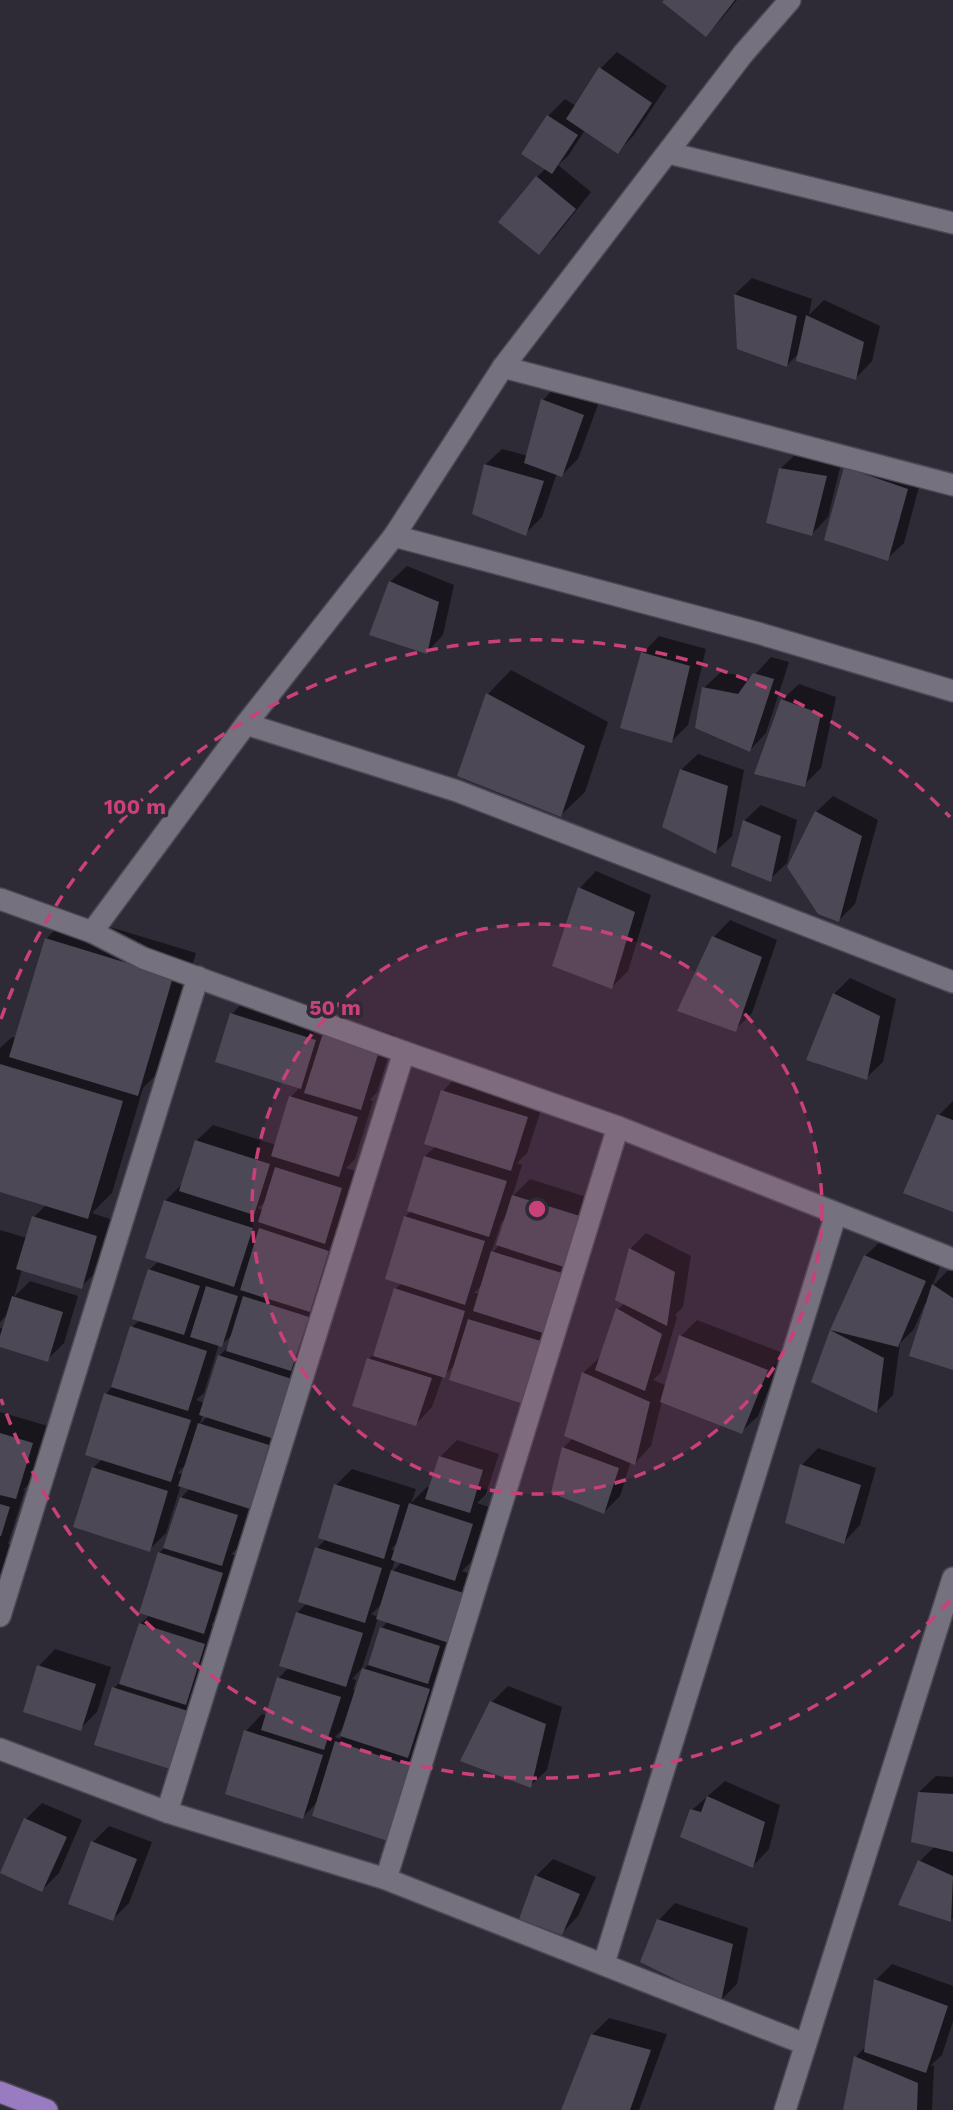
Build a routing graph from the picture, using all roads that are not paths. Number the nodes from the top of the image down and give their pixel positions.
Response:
1 (790, 0) edge
2 (669, 153) junction
3 (953, 223) edge
4 (503, 367) junction
5 (953, 485) edge
6 (394, 536) junction
7 (953, 691) edge
8 (246, 723) junction
9 (0, 900) edge
10 (92, 932) junction
11 (198, 977) junction
12 (953, 982) edge
13 (404, 1052) junction
14 (618, 1127) junction
15 (836, 1214) junction
16 (953, 1259) edge
17 (953, 1578) edge
18 (0, 1616) edge
19 (0, 1749) edge
20 (167, 1812) junction
21 (386, 1879) junction
22 (604, 1963) junction
23 (805, 2044) junction
24 (0, 2092) edge
25 (47, 2110) edge
26 (785, 2110) edge

1 - 2 street
2 - 3 street
2 - 4 street
4 - 5 street
4 - 6 street
6 - 7 street
6 - 8 street
8 - 10 street
8 - 12 street
9 - 10 street
10 - 11 street
11 - 13 street
11 - 18 street
13 - 14 street
13 - 20 street
14 - 15 street
14 - 21 street
15 - 16 street
15 - 22 street
17 - 23 street
19 - 20 street
20 - 21 street
21 - 22 street
22 - 23 street
23 - 26 street
24 - 25 main road

